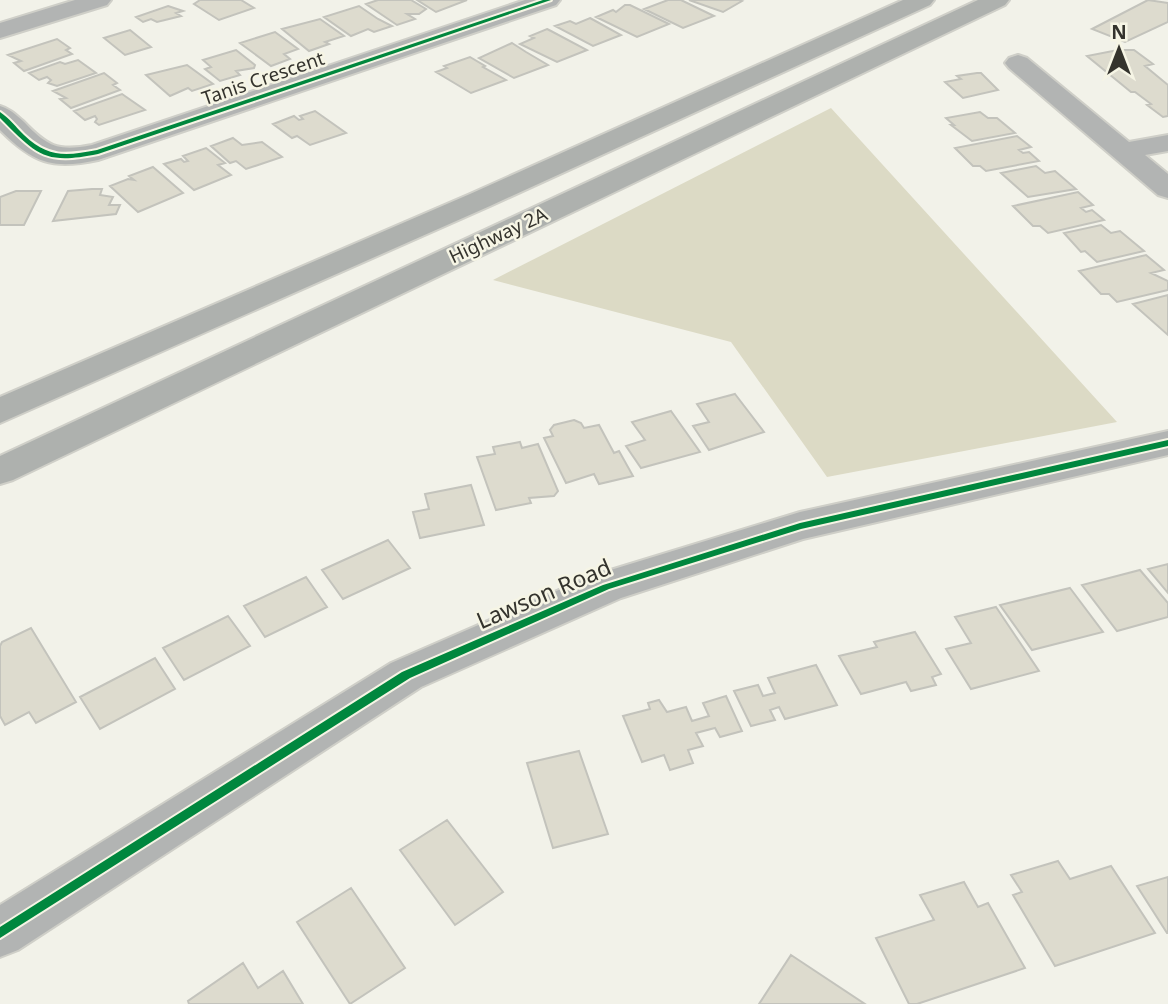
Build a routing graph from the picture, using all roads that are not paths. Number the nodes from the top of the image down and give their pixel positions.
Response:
1 (99, 0) edge
2 (548, 0) edge
3 (922, 0) edge
4 (997, 0) edge
5 (0, 31) edge
6 (1018, 63) dead end
7 (0, 114) edge
8 (1168, 143) edge
9 (1123, 151) junction
10 (1168, 190) edge
11 (0, 411) edge
12 (1168, 443) edge
13 (0, 471) edge
14 (0, 933) edge

1 - 5 street
2 - 7 street, Tanis Crescent
3 - 11 highway, Highway 2A
4 - 13 highway, Highway 2A
6 - 9 street
8 - 9 street
9 - 10 street
12 - 14 street, Lawson Road

